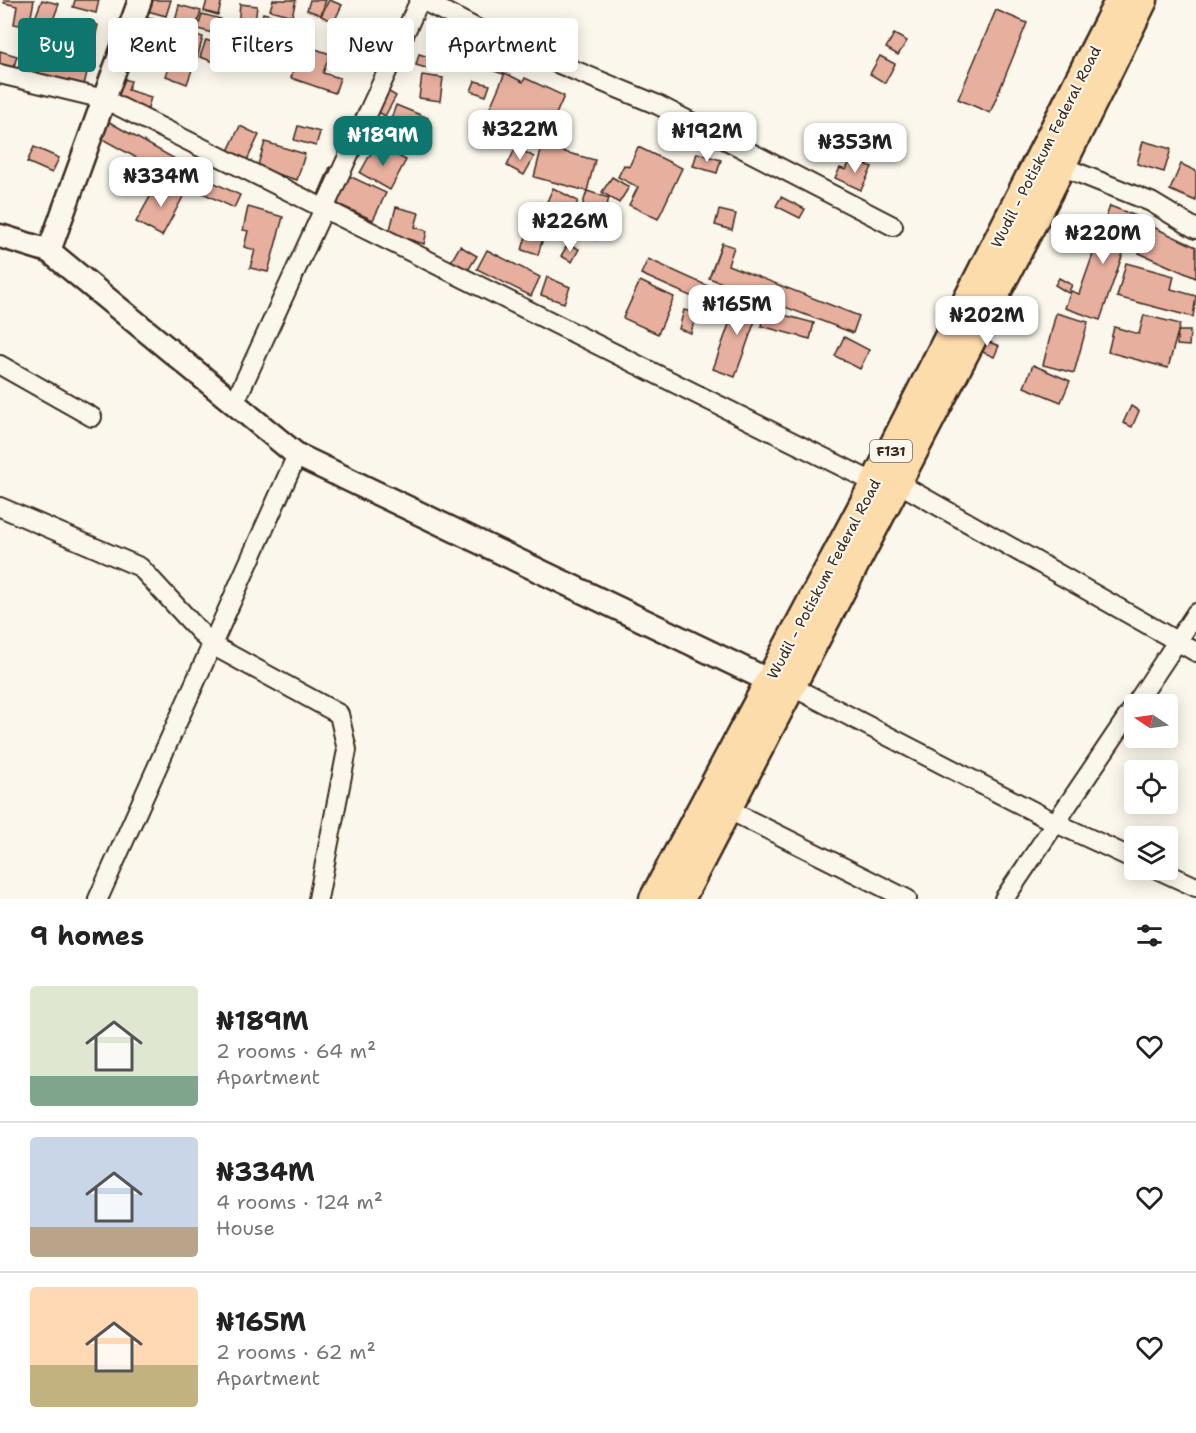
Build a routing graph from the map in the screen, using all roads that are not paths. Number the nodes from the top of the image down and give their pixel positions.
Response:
1 (140, 0) edge
2 (421, 0) edge
3 (1120, 0) edge
4 (1143, 0) edge
5 (0, 74) edge
6 (104, 99) junction
7 (1060, 166) junction
8 (323, 207) junction
9 (893, 226) dead end
10 (1196, 230) edge
11 (0, 237) edge
12 (49, 251) junction
13 (0, 365) edge
14 (234, 404) junction
15 (92, 417) dead end
16 (297, 455) junction
17 (886, 483) junction
18 (0, 507) edge
19 (1196, 613) edge
20 (1179, 640) junction
21 (212, 645) junction
22 (1196, 652) edge
23 (781, 684) junction
24 (1143, 694) edge
25 (1124, 722) edge
26 (727, 809) junction
27 (1056, 823) junction
28 (1124, 854) edge
29 (1178, 879) edge
30 (1196, 887) edge
31 (98, 899) edge
32 (318, 899) edge
33 (654, 899) edge
34 (680, 899) edge
35 (908, 899) edge
36 (1004, 899) edge

1 - 6 street
2 - 8 street
2 - 9 street
3 - 17 main road, Wudil - Potiskum Federal Road / F131
4 - 7 main road, Wudil - Potiskum Federal Road / F131
5 - 6 street
6 - 8 street
6 - 12 street
7 - 10 street
7 - 17 main road, Wudil - Potiskum Federal Road / F131
8 - 14 street
8 - 17 street
11 - 12 street
12 - 14 street
13 - 15 street
14 - 16 street
16 - 21 street
16 - 23 street
17 - 20 street
17 - 23 main road, Wudil - Potiskum Federal Road / F131
18 - 21 street
19 - 20 street
20 - 22 street
20 - 24 street
21 - 31 street
21 - 32 street
23 - 26 main road, Wudil - Potiskum Federal Road / F131
23 - 27 street
23 - 33 main road, Wudil - Potiskum Federal Road / F131
25 - 27 street
26 - 34 main road, Wudil - Potiskum Federal Road / F131
26 - 35 street
27 - 28 street
27 - 36 street
29 - 30 street

